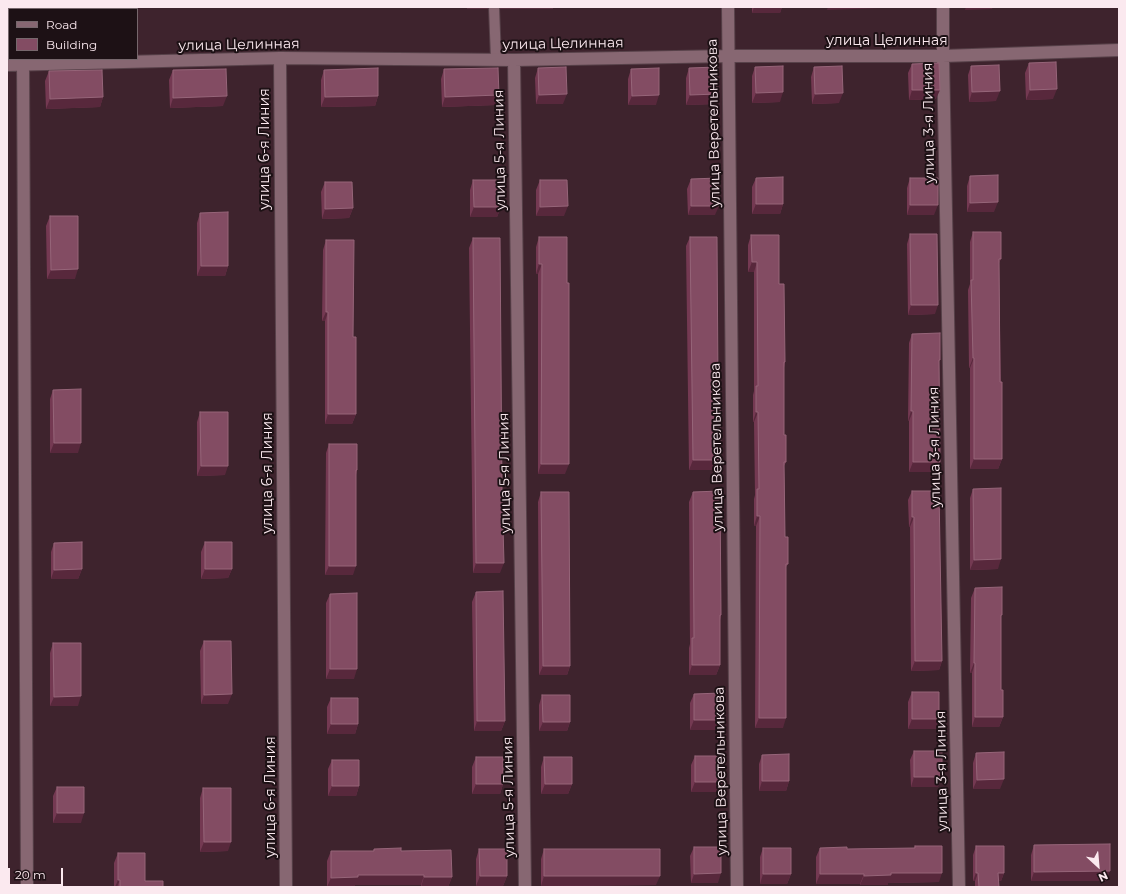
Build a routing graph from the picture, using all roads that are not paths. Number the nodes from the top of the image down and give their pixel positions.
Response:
1 (494, 7) edge
2 (728, 7) edge
3 (943, 7) edge
4 (1119, 50) edge
5 (728, 56) junction
6 (942, 56) junction
7 (280, 58) junction
8 (496, 59) junction
9 (514, 60) junction
10 (23, 62) edge
11 (7, 65) edge
12 (27, 887) edge
13 (286, 887) edge
14 (525, 887) edge
15 (737, 887) edge
16 (959, 887) edge

1 - 8 lane
2 - 5 street, улица Веретельникова
3 - 6 street, улица 3-я Линия
4 - 6 street, улица Целинная
5 - 6 street, улица Целинная
5 - 9 street, улица Целинная
5 - 15 street, улица Веретельникова
6 - 16 street, улица 3-я Линия
7 - 8 street, улица Целинная
7 - 10 street, улица Целинная
7 - 13 street, улица 6-я Линия
8 - 9 street, улица Целинная
9 - 14 street, улица 5-я Линия
10 - 11 street, улица Целинная
10 - 12 street

